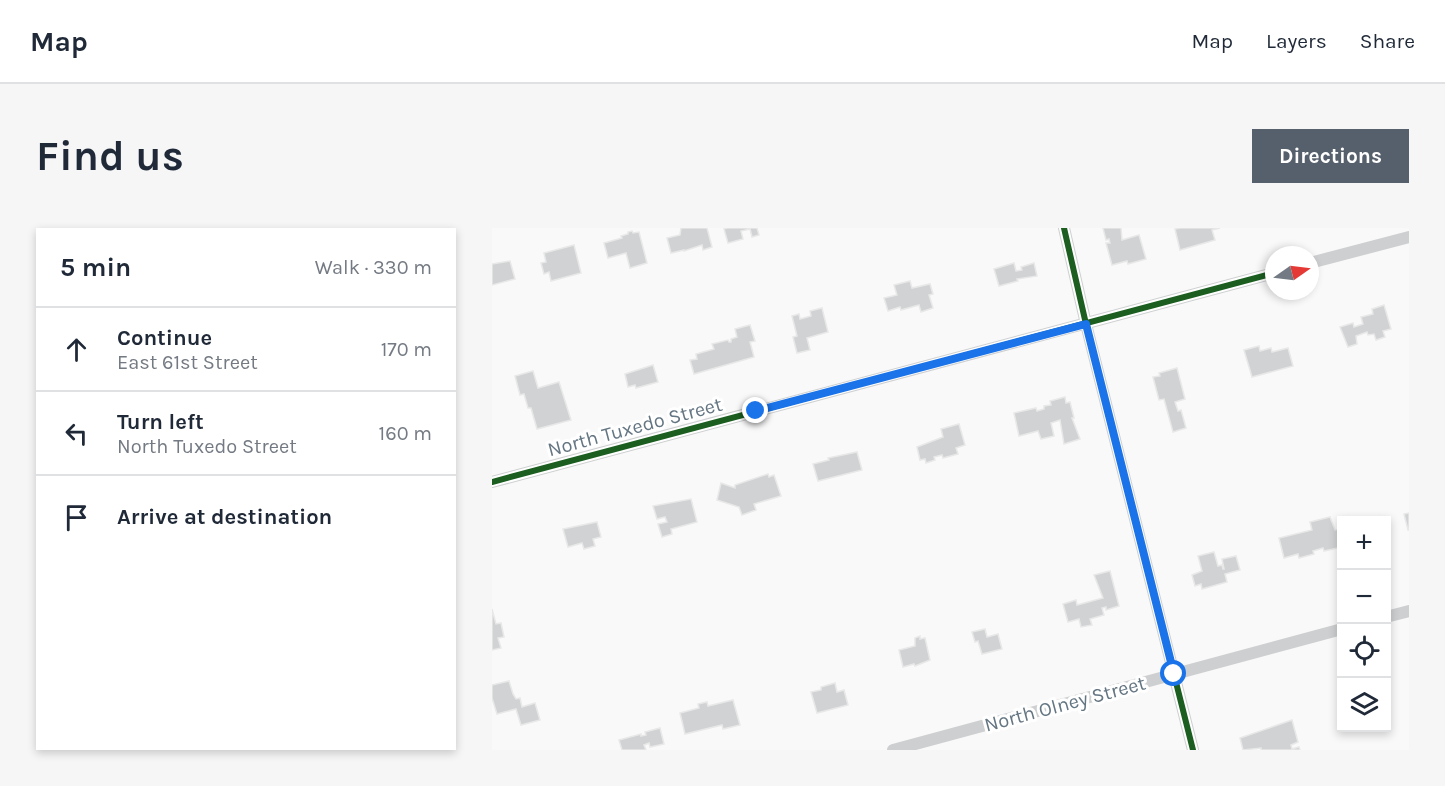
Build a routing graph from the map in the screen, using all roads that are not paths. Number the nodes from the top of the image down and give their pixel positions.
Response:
1 (1064, 228) edge
2 (1409, 237) edge
3 (1319, 261) edge
4 (1265, 275) edge
5 (1086, 324) junction
6 (492, 482) edge
7 (1409, 611) edge
8 (1391, 616) edge
9 (1337, 630) edge
10 (1174, 674) junction
11 (893, 750) edge
12 (1193, 750) edge

1 - 5 street
2 - 3 street
4 - 5 street, North Tuxedo Street
5 - 6 street, North Tuxedo Street
5 - 10 street
7 - 8 street
9 - 10 street, North Olney Street
10 - 11 street, North Olney Street
10 - 12 street

